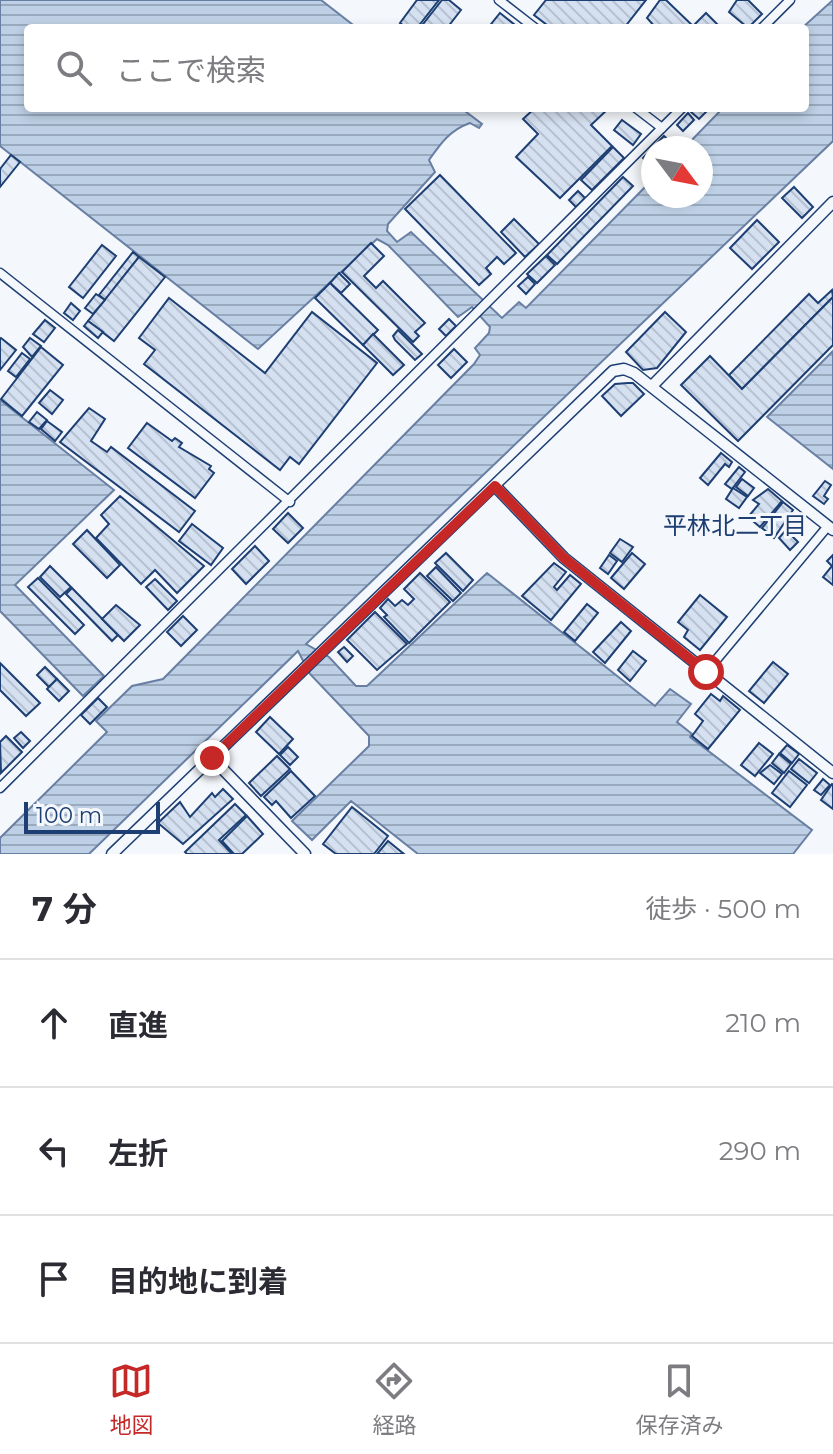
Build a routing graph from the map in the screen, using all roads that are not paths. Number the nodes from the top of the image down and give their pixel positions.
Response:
1 (499, 0) edge
2 (790, 0) edge
3 (530, 24) edge
4 (766, 24) edge
5 (641, 112) edge
6 (678, 112) edge
7 (662, 128) junction
8 (833, 202) edge
9 (0, 273) edge
10 (652, 386) junction
11 (495, 486) junction
12 (290, 502) junction
13 (831, 528) edge
14 (706, 672) junction
15 (212, 758) junction
16 (833, 773) edge
17 (0, 788) edge
18 (112, 854) edge
19 (305, 854) edge

1 - 3 street
2 - 4 street
5 - 7 street
6 - 7 street
7 - 12 street
8 - 10 street
9 - 12 street
10 - 11 street
10 - 13 street
11 - 14 street
11 - 15 street
12 - 17 street
13 - 14 street
14 - 16 street
15 - 18 street
15 - 19 street

